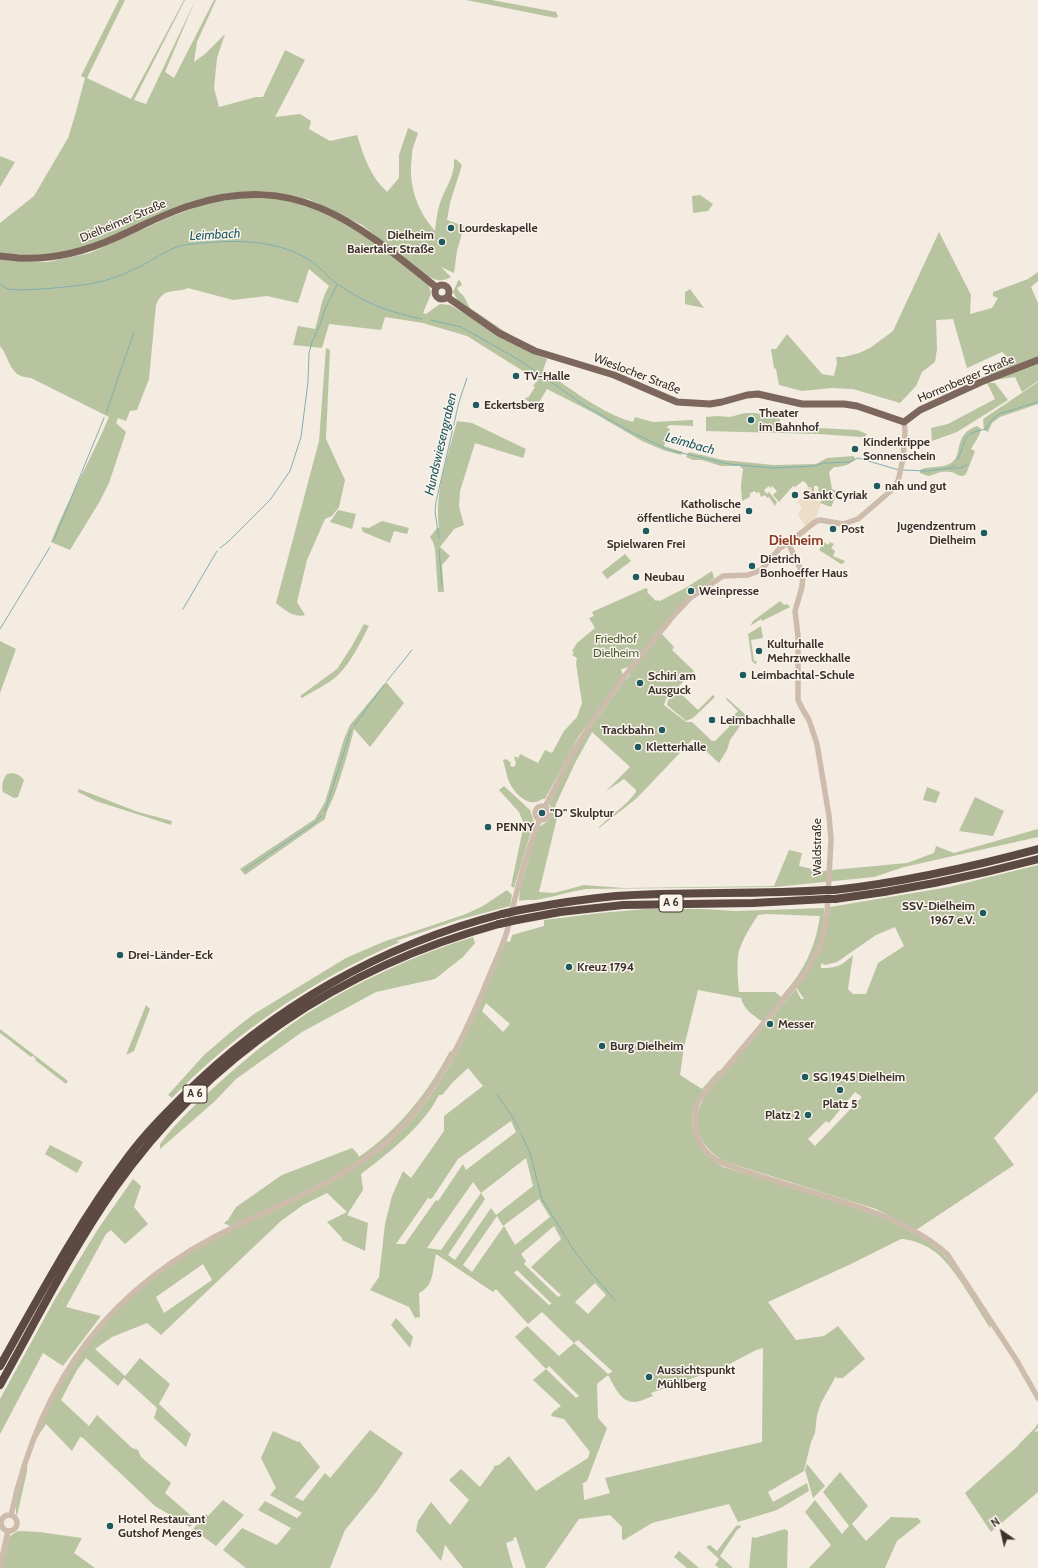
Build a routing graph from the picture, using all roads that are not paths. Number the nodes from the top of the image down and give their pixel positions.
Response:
1 (0, 256) edge
2 (436, 287) joint
3 (1038, 360) edge
4 (904, 422) junction
5 (788, 543) junction
6 (545, 807) junction
7 (539, 820) junction
8 (1038, 849) edge
9 (1038, 858) edge
10 (0, 1366) edge
11 (0, 1385) edge
12 (1038, 1398) edge
13 (11, 1515) junction
14 (8, 1531) junction
15 (0, 1567) edge

1 - 2 main road, Dielheimer Straße
2 - 4 main road, Wieslocher Straße
3 - 4 main road, Horrenberger Straße
4 - 5 street
5 - 6 street
5 - 12 street, Waldstraße
6 - 7 street
6 - 7 street
7 - 13 street
8 - 10 highway, A 6, bridge
9 - 11 highway, A 6, bridge
13 - 14 street
13 - 14 street
14 - 15 street

